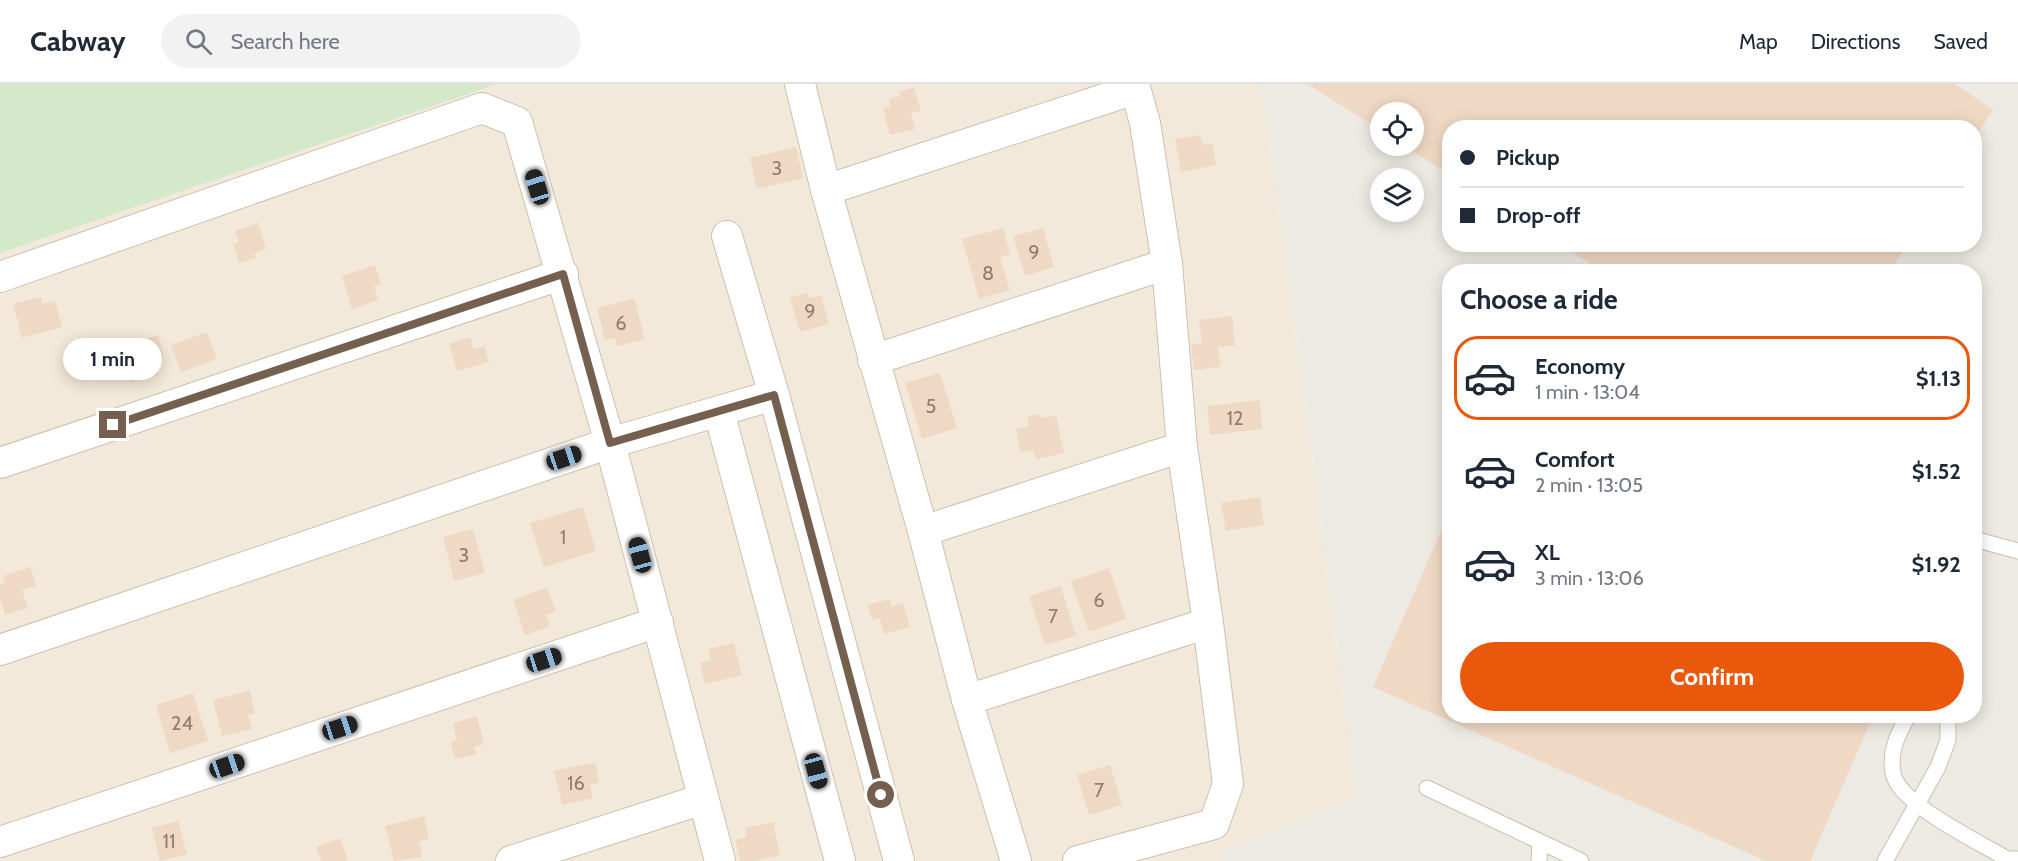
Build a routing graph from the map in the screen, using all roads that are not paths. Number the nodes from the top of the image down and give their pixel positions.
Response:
1 (800, 84) edge
2 (1135, 87) edge
3 (826, 190) junction
4 (727, 236) dead end
5 (1167, 264) junction
6 (563, 274) junction
7 (0, 277) edge
8 (873, 360) junction
9 (774, 395) junction
10 (718, 412) junction
11 (610, 443) junction
12 (1182, 447) junction
13 (0, 463) edge
14 (923, 531) junction
15 (1982, 541) edge
16 (2018, 551) edge
17 (658, 622) junction
18 (1208, 623) junction
19 (0, 650) edge
20 (967, 700) junction
21 (1904, 723) edge
22 (1948, 723) edge
23 (1427, 788) dead end
24 (703, 799) junction
25 (1918, 805) junction
26 (0, 842) edge
27 (1540, 843) junction
28 (1110, 857) edge
29 (2018, 859) edge
30 (511, 861) edge
31 (720, 861) edge
32 (840, 861) edge
33 (899, 861) edge
34 (1016, 861) edge
35 (1078, 861) edge
36 (1539, 861) edge
37 (1581, 861) edge
38 (1885, 861) edge

1 - 3 street
2 - 3 street
2 - 5 street
3 - 8 street
4 - 9 street
5 - 8 street
5 - 12 street
6 - 7 street
6 - 11 street
6 - 13 street
8 - 14 street
9 - 10 street
9 - 33 street
10 - 11 street
10 - 32 street
11 - 17 street
11 - 19 street
12 - 14 street
12 - 18 street
14 - 20 street
15 - 16 lane
17 - 24 street
17 - 26 street
18 - 20 street
18 - 28 street
20 - 34 street
21 - 25 lane
22 - 25 lane
23 - 27 lane
24 - 30 street
24 - 31 street
25 - 29 lane
25 - 38 lane
27 - 36 lane
27 - 37 lane
28 - 35 street

